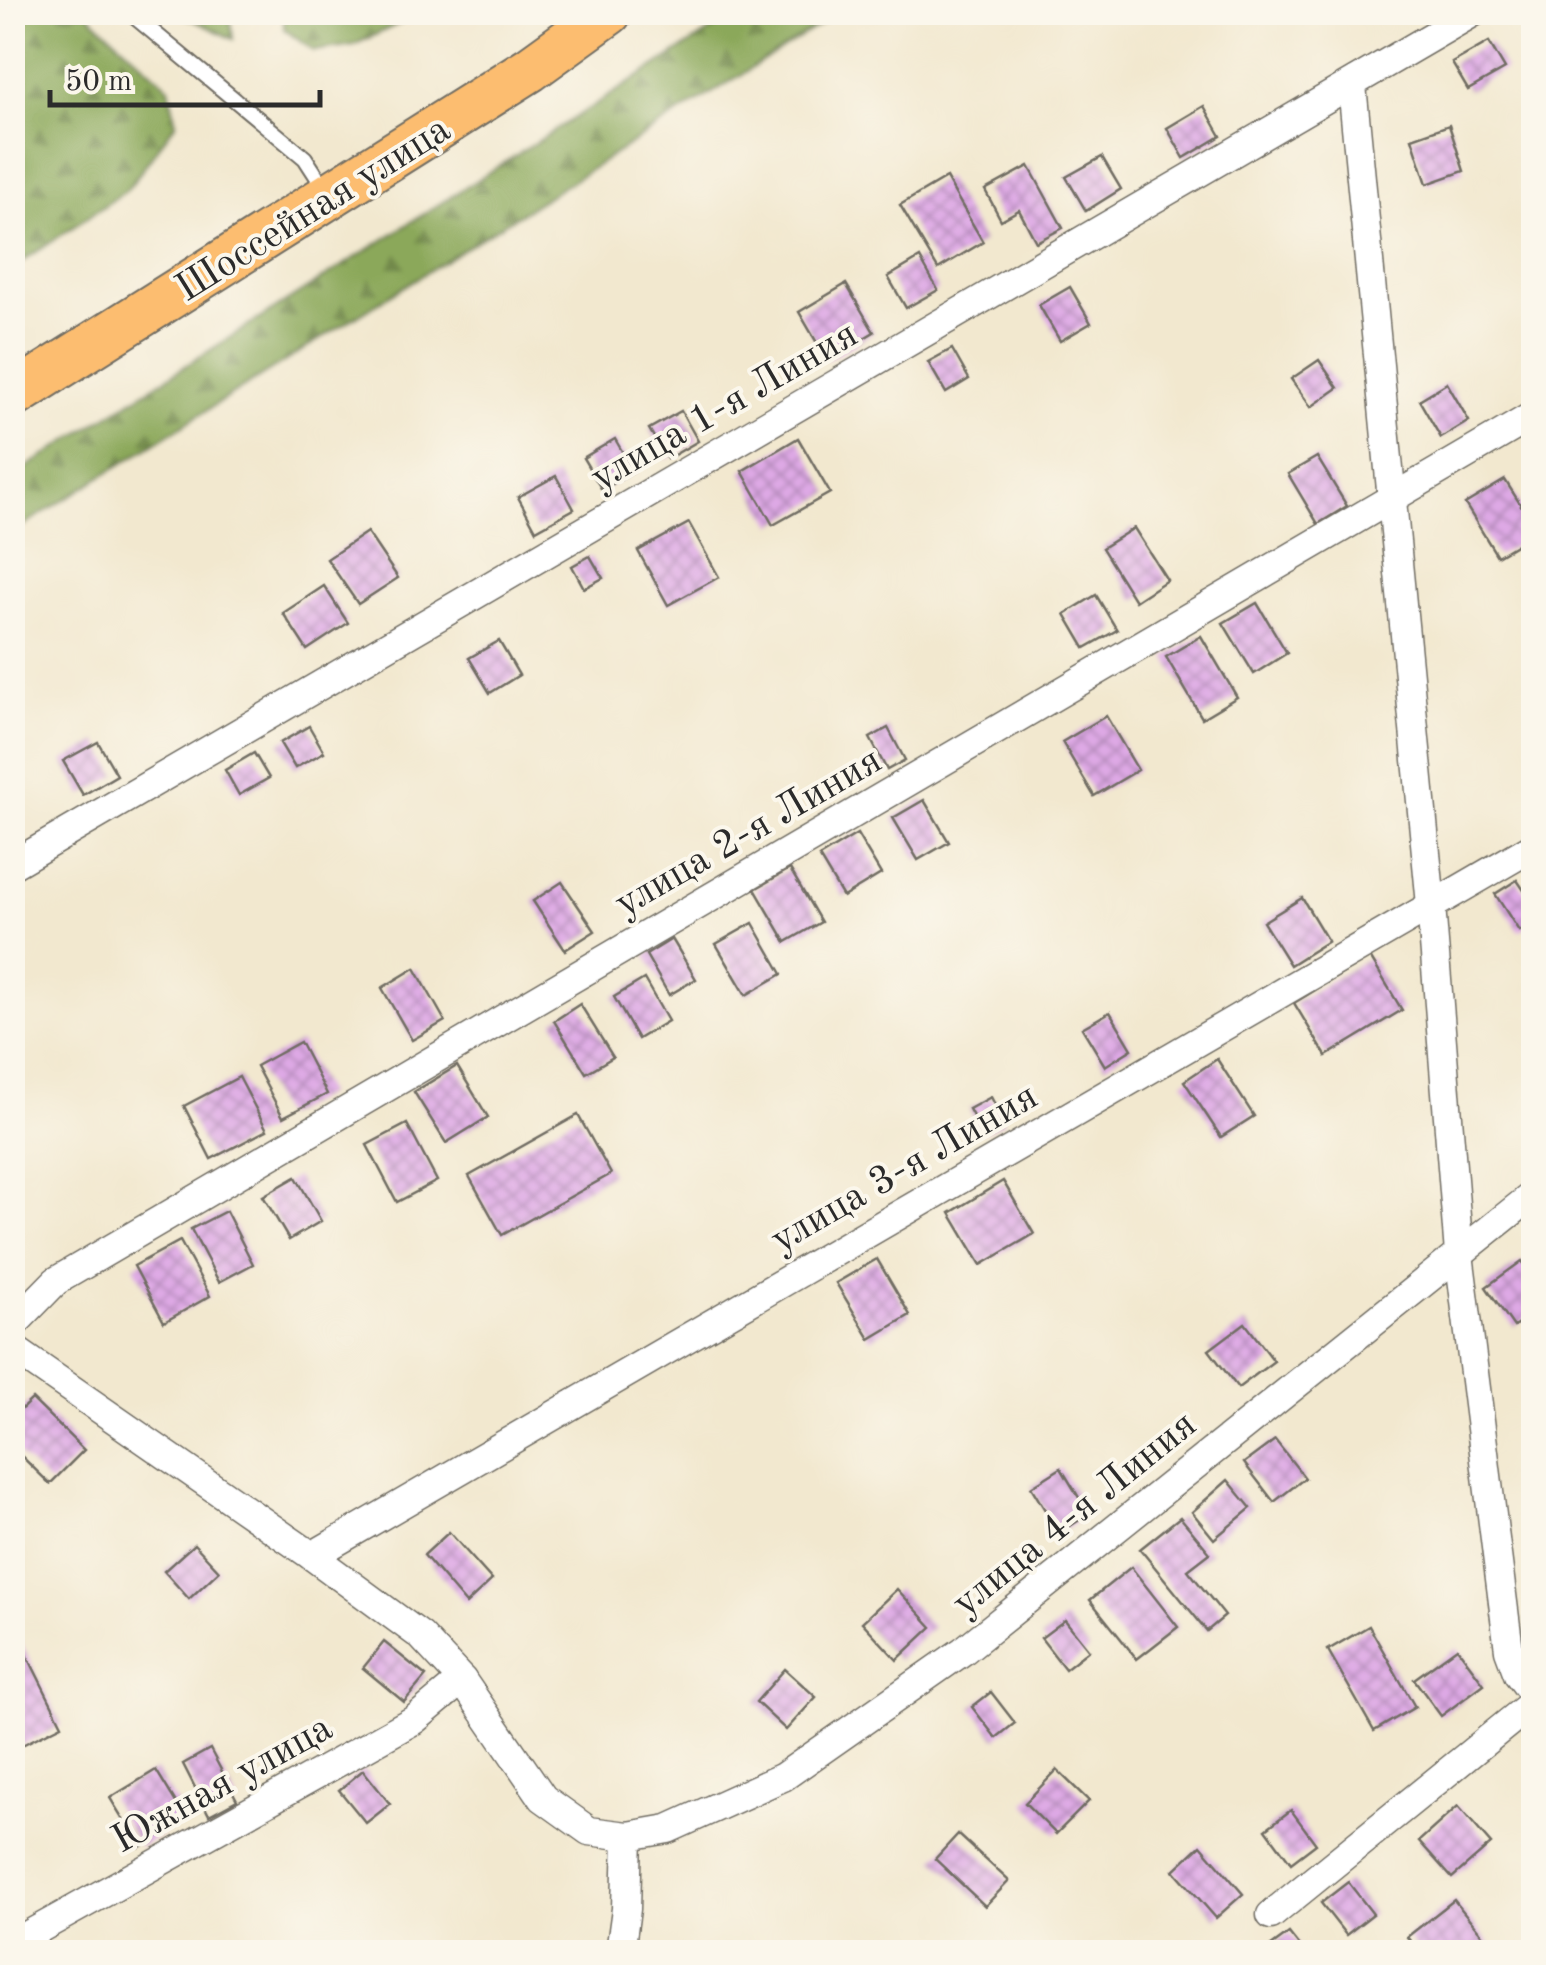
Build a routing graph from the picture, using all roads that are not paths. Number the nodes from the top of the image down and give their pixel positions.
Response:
1 (129, 12) edge
2 (608, 12) edge
3 (1474, 12) edge
4 (1352, 85) junction
5 (330, 196) junction
6 (12, 396) edge
7 (1534, 416) edge
8 (1391, 499) junction
9 (1534, 846) edge
10 (12, 865) edge
11 (1431, 905) junction
12 (1534, 1194) edge
13 (1460, 1254) junction
14 (12, 1326) edge
15 (12, 1348) edge
16 (312, 1556) junction
17 (462, 1680) junction
18 (1534, 1698) edge
19 (628, 1836) junction
20 (1271, 1915) dead end
21 (12, 1944) edge
22 (620, 1952) edge

1 - 5 lane
2 - 5 main road, Шоссейная улица
3 - 4 street, улица 1-я Линия
4 - 8 street
4 - 10 street, улица 1-я Линия
5 - 6 main road, Шоссейная улица
7 - 8 street, улица 2-я Линия
8 - 11 street
8 - 14 street, улица 2-я Линия
9 - 11 street, улица 3-я Линия
11 - 13 street
11 - 16 street, улица 3-я Линия
12 - 13 street, улица 4-я Линия
13 - 18 street
13 - 19 street, улица 4-я Линия
15 - 16 street
16 - 17 street
17 - 19 street
17 - 21 street, Южная улица
18 - 20 street
19 - 22 street

